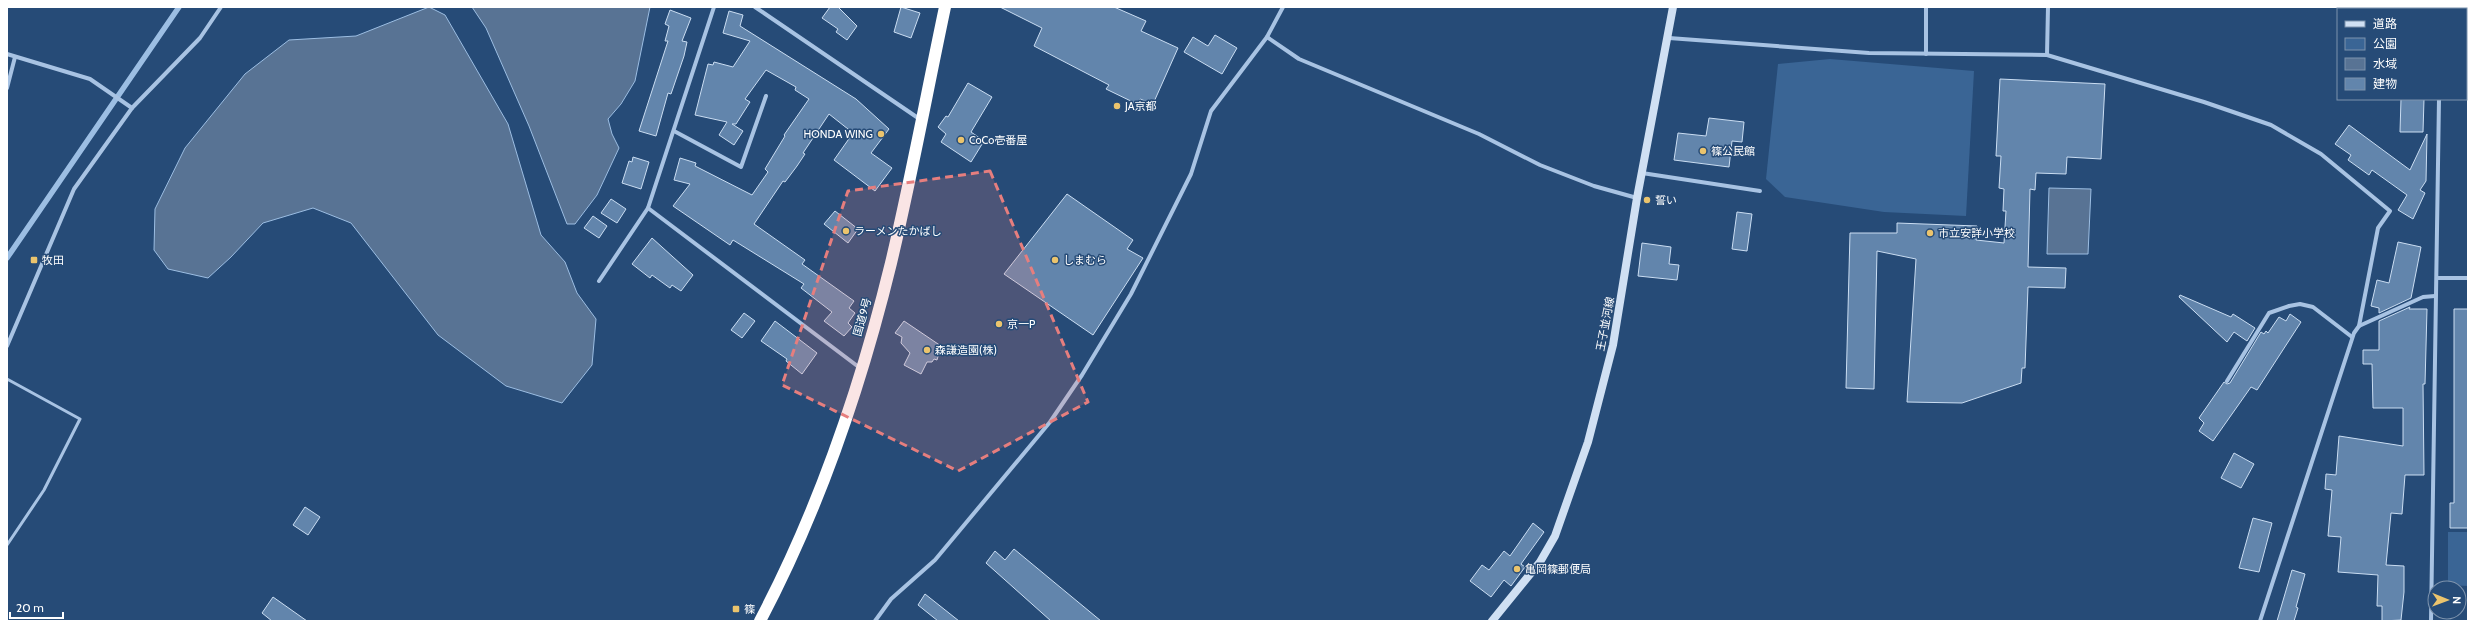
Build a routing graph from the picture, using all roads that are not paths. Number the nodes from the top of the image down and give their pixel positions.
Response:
1 (221, 7) edge
2 (714, 7) edge
3 (755, 7) edge
4 (946, 7) edge
5 (1283, 7) edge
6 (1673, 7) edge
7 (1926, 7) edge
8 (2048, 7) edge
9 (1267, 37) junction
10 (1669, 38) junction
11 (7, 54) edge
12 (1926, 54) junction
13 (2047, 55) junction
14 (15, 57) junction
15 (7, 88) edge
16 (766, 96) dead end
17 (2439, 100) edge
18 (132, 108) junction
19 (921, 120) junction
20 (674, 130) junction
21 (1642, 173) junction
22 (1760, 191) dead end
23 (1637, 198) junction
24 (648, 208) junction
25 (2437, 278) junction
26 (2468, 278) edge
27 (599, 281) dead end
28 (2435, 296) junction
29 (2359, 326) junction
30 (2352, 337) junction
31 (7, 346) edge
32 (860, 368) junction
33 (7, 379) edge
34 (2227, 381) dead end
35 (7, 545) edge
36 (760, 621) edge
37 (875, 621) edge
38 (1492, 621) edge
39 (2260, 621) edge
40 (2431, 621) edge

1 - 18 street
2 - 20 street
3 - 19 street
4 - 19 highway, 国道9号
5 - 9 street
6 - 10 main road, 王子並河線
7 - 12 street
8 - 13 street
9 - 23 street
9 - 37 street
10 - 12 street
10 - 21 main road, 王子並河線
11 - 14 street
12 - 13 street
13 - 29 street
14 - 15 street
14 - 18 street
16 - 20 street
17 - 25 street
18 - 31 street
19 - 32 highway, 国道9号
20 - 24 street
21 - 22 street
21 - 23 main road, 王子並河線
23 - 38 main road, 王子並河線
24 - 27 street
24 - 32 street
25 - 26 street
25 - 28 street
28 - 29 street
28 - 40 street
29 - 30 street
30 - 34 street
30 - 39 street
32 - 36 highway, 国道9号
33 - 35 lane

